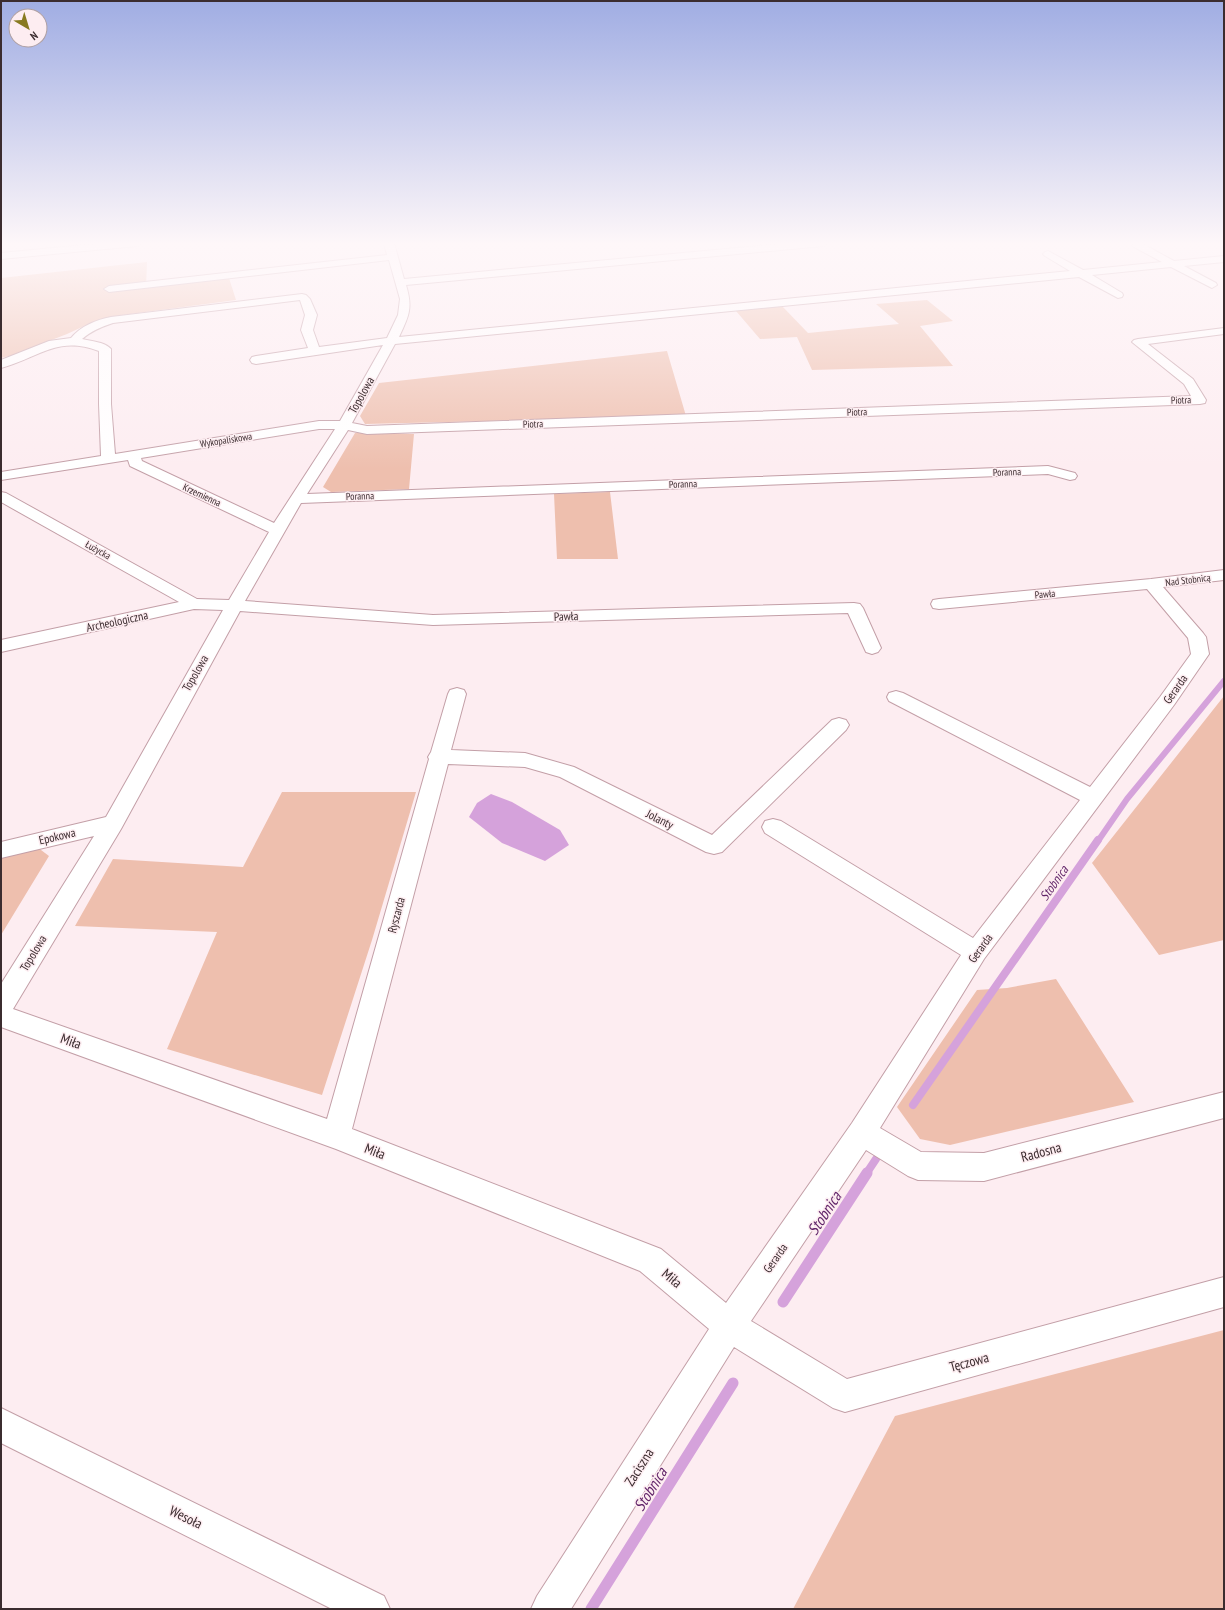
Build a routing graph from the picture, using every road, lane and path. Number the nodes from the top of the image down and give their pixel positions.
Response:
1 (126, 318) edge
2 (310, 318) edge
3 (402, 318) edge
4 (626, 318) edge
5 (1224, 331) edge
6 (75, 341) junction
7 (391, 341) junction
8 (315, 351) junction
9 (256, 360) dead end
10 (1, 364) edge
11 (344, 426) junction
12 (134, 454) junction
13 (108, 458) junction
14 (1, 476) edge
15 (1070, 476) dead end
16 (1, 496) edge
17 (296, 499) junction
18 (277, 530) junction
19 (1224, 575) edge
20 (1151, 584) junction
21 (194, 604) junction
22 (938, 604) dead end
23 (234, 605) junction
24 (5, 641) edge
25 (872, 648) dead end
26 (457, 694) dead end
27 (896, 697) dead end
28 (839, 725) dead end
29 (438, 757) junction
30 (1094, 798) junction
31 (112, 823) junction
32 (773, 827) dead end
33 (1, 850) edge
34 (976, 952) junction
35 (1, 1006) edge
36 (1, 1016) edge
37 (1224, 1105) edge
38 (862, 1132) junction
39 (336, 1136) junction
40 (1224, 1292) edge
41 (729, 1326) junction
42 (1, 1425) edge
43 (371, 1609) edge
44 (550, 1609) edge

1 - 6 street
2 - 8 street
3 - 7 street, Topolowa
4 - 7 street
5 - 11 street, Piotra
6 - 10 street
6 - 13 street
7 - 8 street
7 - 11 street, Topolowa
8 - 9 street
11 - 12 street, Wykopaliskowa
11 - 17 street, Topolowa
12 - 13 street, Wykopaliskowa
12 - 18 street, Krzemienna
13 - 14 street, Wykopaliskowa
15 - 17 street, Poranna
16 - 21 street, Łużycka
17 - 18 street, Topolowa
18 - 23 street, Topolowa
19 - 20 street, Nad Stobnicą
20 - 22 street, Pawła
20 - 30 street, Gerarda
21 - 23 street, Archeologiczna
21 - 24 street, Archeologiczna
23 - 25 street, Pawła
23 - 31 street, Topolowa
26 - 29 street, Ryszarda
27 - 30 street
28 - 29 street, Jolanty
29 - 39 street, Ryszarda
30 - 34 street, Gerarda
31 - 33 street, Epokowa
31 - 35 street, Topolowa
32 - 34 street
34 - 38 street, Gerarda
36 - 39 street, Miła
37 - 38 street, Radosna
38 - 41 street, Gerarda
39 - 41 street, Miła
40 - 41 street, Tęczowa
41 - 44 street, Zaciszna
42 - 43 street, Wesoła

